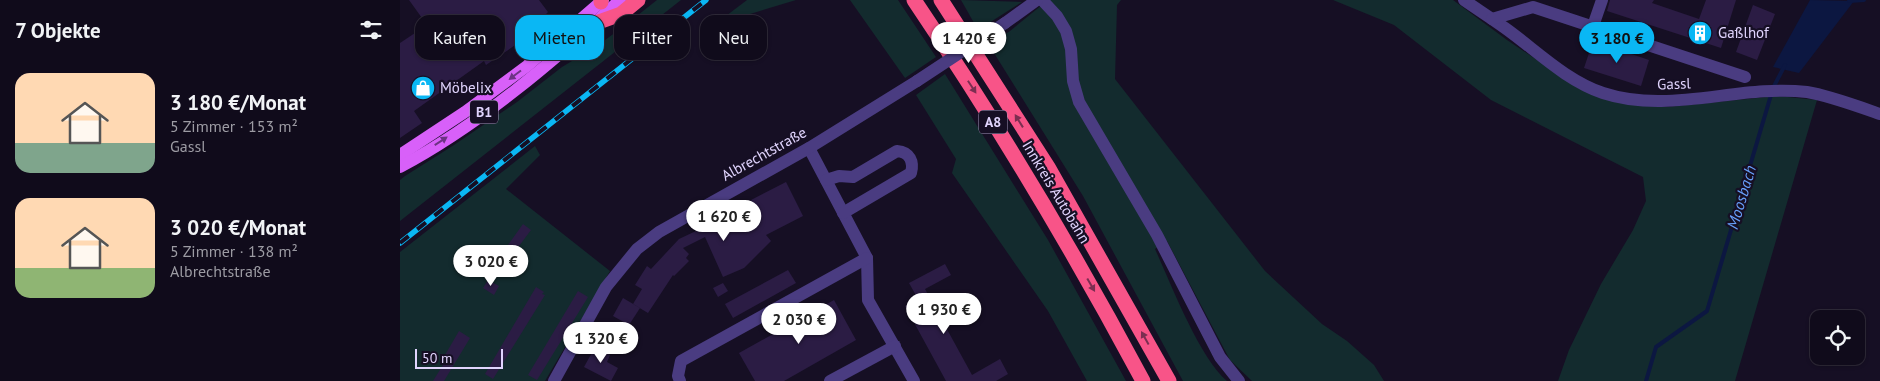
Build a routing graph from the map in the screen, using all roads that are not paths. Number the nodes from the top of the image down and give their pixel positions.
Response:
1 (620, 0) edge
2 (638, 0) edge
3 (941, 0) edge
4 (954, 0) edge
5 (1036, 0) edge
6 (1042, 0) edge
7 (1464, 0) edge
8 (1602, 0) edge
9 (602, 1) edge
10 (914, 1) edge
11 (1542, 5) edge
12 (603, 15) edge
13 (604, 20) edge
14 (1492, 20) junction
15 (1593, 26) junction
16 (966, 36) junction
17 (551, 60) edge
18 (1744, 77) dead end
19 (1880, 114) edge
20 (808, 148) junction
21 (400, 155) edge
22 (400, 167) edge
23 (826, 180) junction
24 (843, 213) junction
25 (867, 258) junction
26 (895, 346) junction
27 (554, 381) edge
28 (680, 381) edge
29 (830, 381) edge
30 (914, 381) edge
31 (1143, 381) edge
32 (1169, 381) edge
33 (1239, 381) edge

1 - 12 main road, B1
2 - 13 highway
3 - 16 highway, Innkreis Autobahn / A8
4 - 16 highway
5 - 20 street, Albrechtstraße, bridge
6 - 33 street
7 - 14 street, Gassl
8 - 15 street
9 -> 21 main road, B1
10 -> 31 highway, Innkreis Autobahn / A8
11 - 14 street
11 - 15 street
14 - 19 street, Gassl
15 - 18 street
32 -> 16 highway, Innkreis Autobahn / A8
22 -> 17 main road, B1
20 - 23 street
20 - 27 street, Albrechtstraße
23 - 24 street
23 - 24 street
24 - 25 street
25 - 26 street
25 - 28 street
26 - 29 street
26 - 30 street

